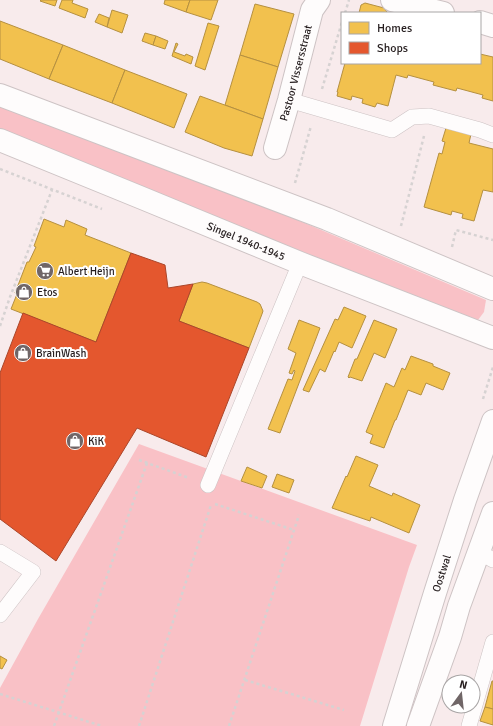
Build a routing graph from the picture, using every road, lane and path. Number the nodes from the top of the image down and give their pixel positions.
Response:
1 (319, 0) edge
2 (348, 0) edge
3 (392, 0) edge
4 (345, 12) edge
5 (439, 12) edge
6 (481, 22) edge
7 (493, 26) edge
8 (0, 95) edge
9 (289, 100) junction
10 (428, 116) junction
11 (493, 135) edge
12 (0, 140) edge
13 (275, 148) dead end
14 (52, 190) dead end
15 (493, 240) edge
16 (395, 248) junction
17 (300, 263) junction
18 (447, 270) junction
19 (493, 289) edge
20 (0, 326) edge
21 (493, 338) edge
22 (493, 421) edge
23 (139, 460) dead end
24 (147, 463) junction
25 (208, 485) joint
26 (493, 512) edge
27 (299, 515) dead end
28 (294, 530) junction
29 (0, 552) edge
30 (486, 556) edge
31 (0, 615) edge
32 (493, 642) edge
33 (245, 680) junction
34 (0, 694) edge
35 (344, 710) dead end
36 (59, 712) junction
37 (54, 726) edge
38 (102, 726) edge
39 (139, 726) edge
40 (230, 726) edge
41 (394, 726) edge
42 (418, 726) edge
43 (469, 726) edge

1 - 9 main road, Pastoor Vissersstraat
2 - 4 path
3 - 5 main road
6 - 7 main road
8 - 16 main road
9 - 10 lane
9 - 13 main road, Pastoor Vissersstraat
10 - 11 lane
10 - 16 path
12 - 17 main road, Singel 1940-1945
14 - 20 path
15 - 18 path
16 - 18 main road
17 - 21 main road, Singel 1940-1945
17 - 25 lane
18 - 19 main road
22 - 41 main road, Oostwal
23 - 24 path
24 - 25 path
24 - 36 path
26 - 30 main road
27 - 28 path
28 - 33 path
28 - 39 path
29 - 31 lane
30 - 42 main road
32 - 43 lane
33 - 35 path
33 - 40 path
34 - 36 path
36 - 37 path
36 - 38 path

